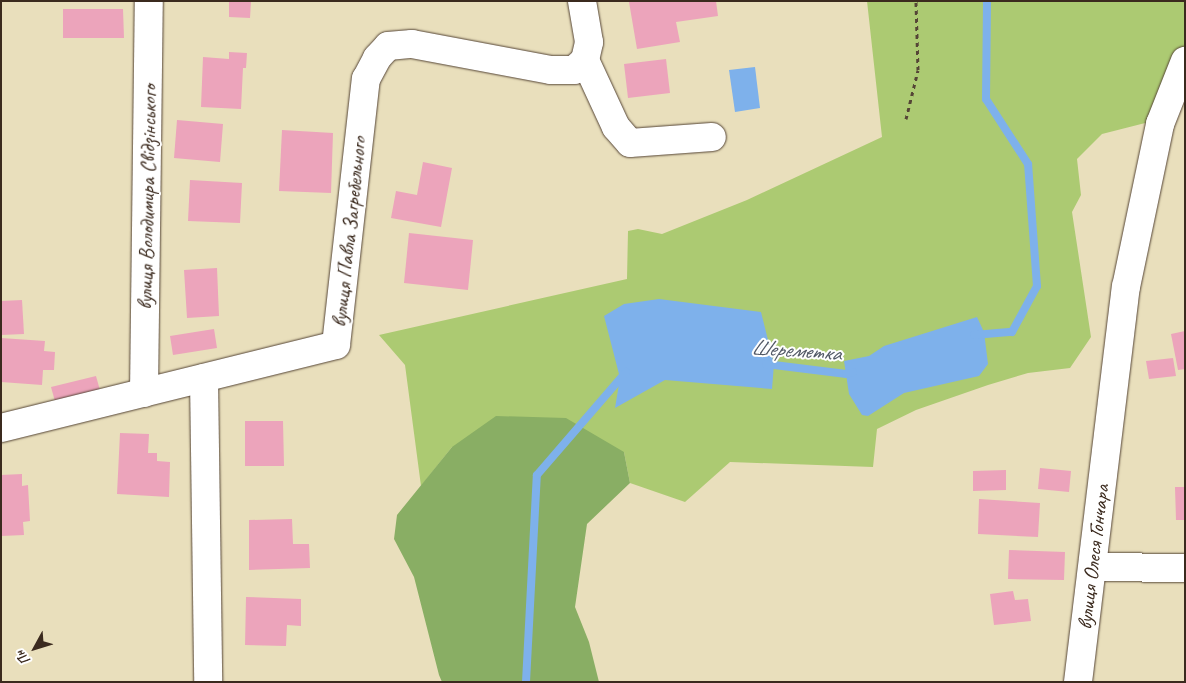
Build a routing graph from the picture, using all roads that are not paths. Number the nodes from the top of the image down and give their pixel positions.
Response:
1 (149, 1) edge
2 (582, 1) edge
3 (585, 60) junction
4 (1185, 61) edge
5 (712, 137) dead end
6 (204, 378) junction
7 (144, 393) junction
8 (1, 428) edge
9 (1093, 567) junction
10 (1185, 568) edge
11 (208, 682) edge
12 (1078, 682) edge

1 - 7 street, вулиця Володимира Свідзінського
2 - 3 street
3 - 5 street
3 - 6 street, вулиця Павла Загребельного
4 - 9 street, вулиця Олеся Гончара
6 - 7 street, вулиця Павла Загребельного
6 - 11 street
7 - 8 street, вулиця Павла Загребельного
9 - 10 street
9 - 12 street, вулиця Олеся Гончара

